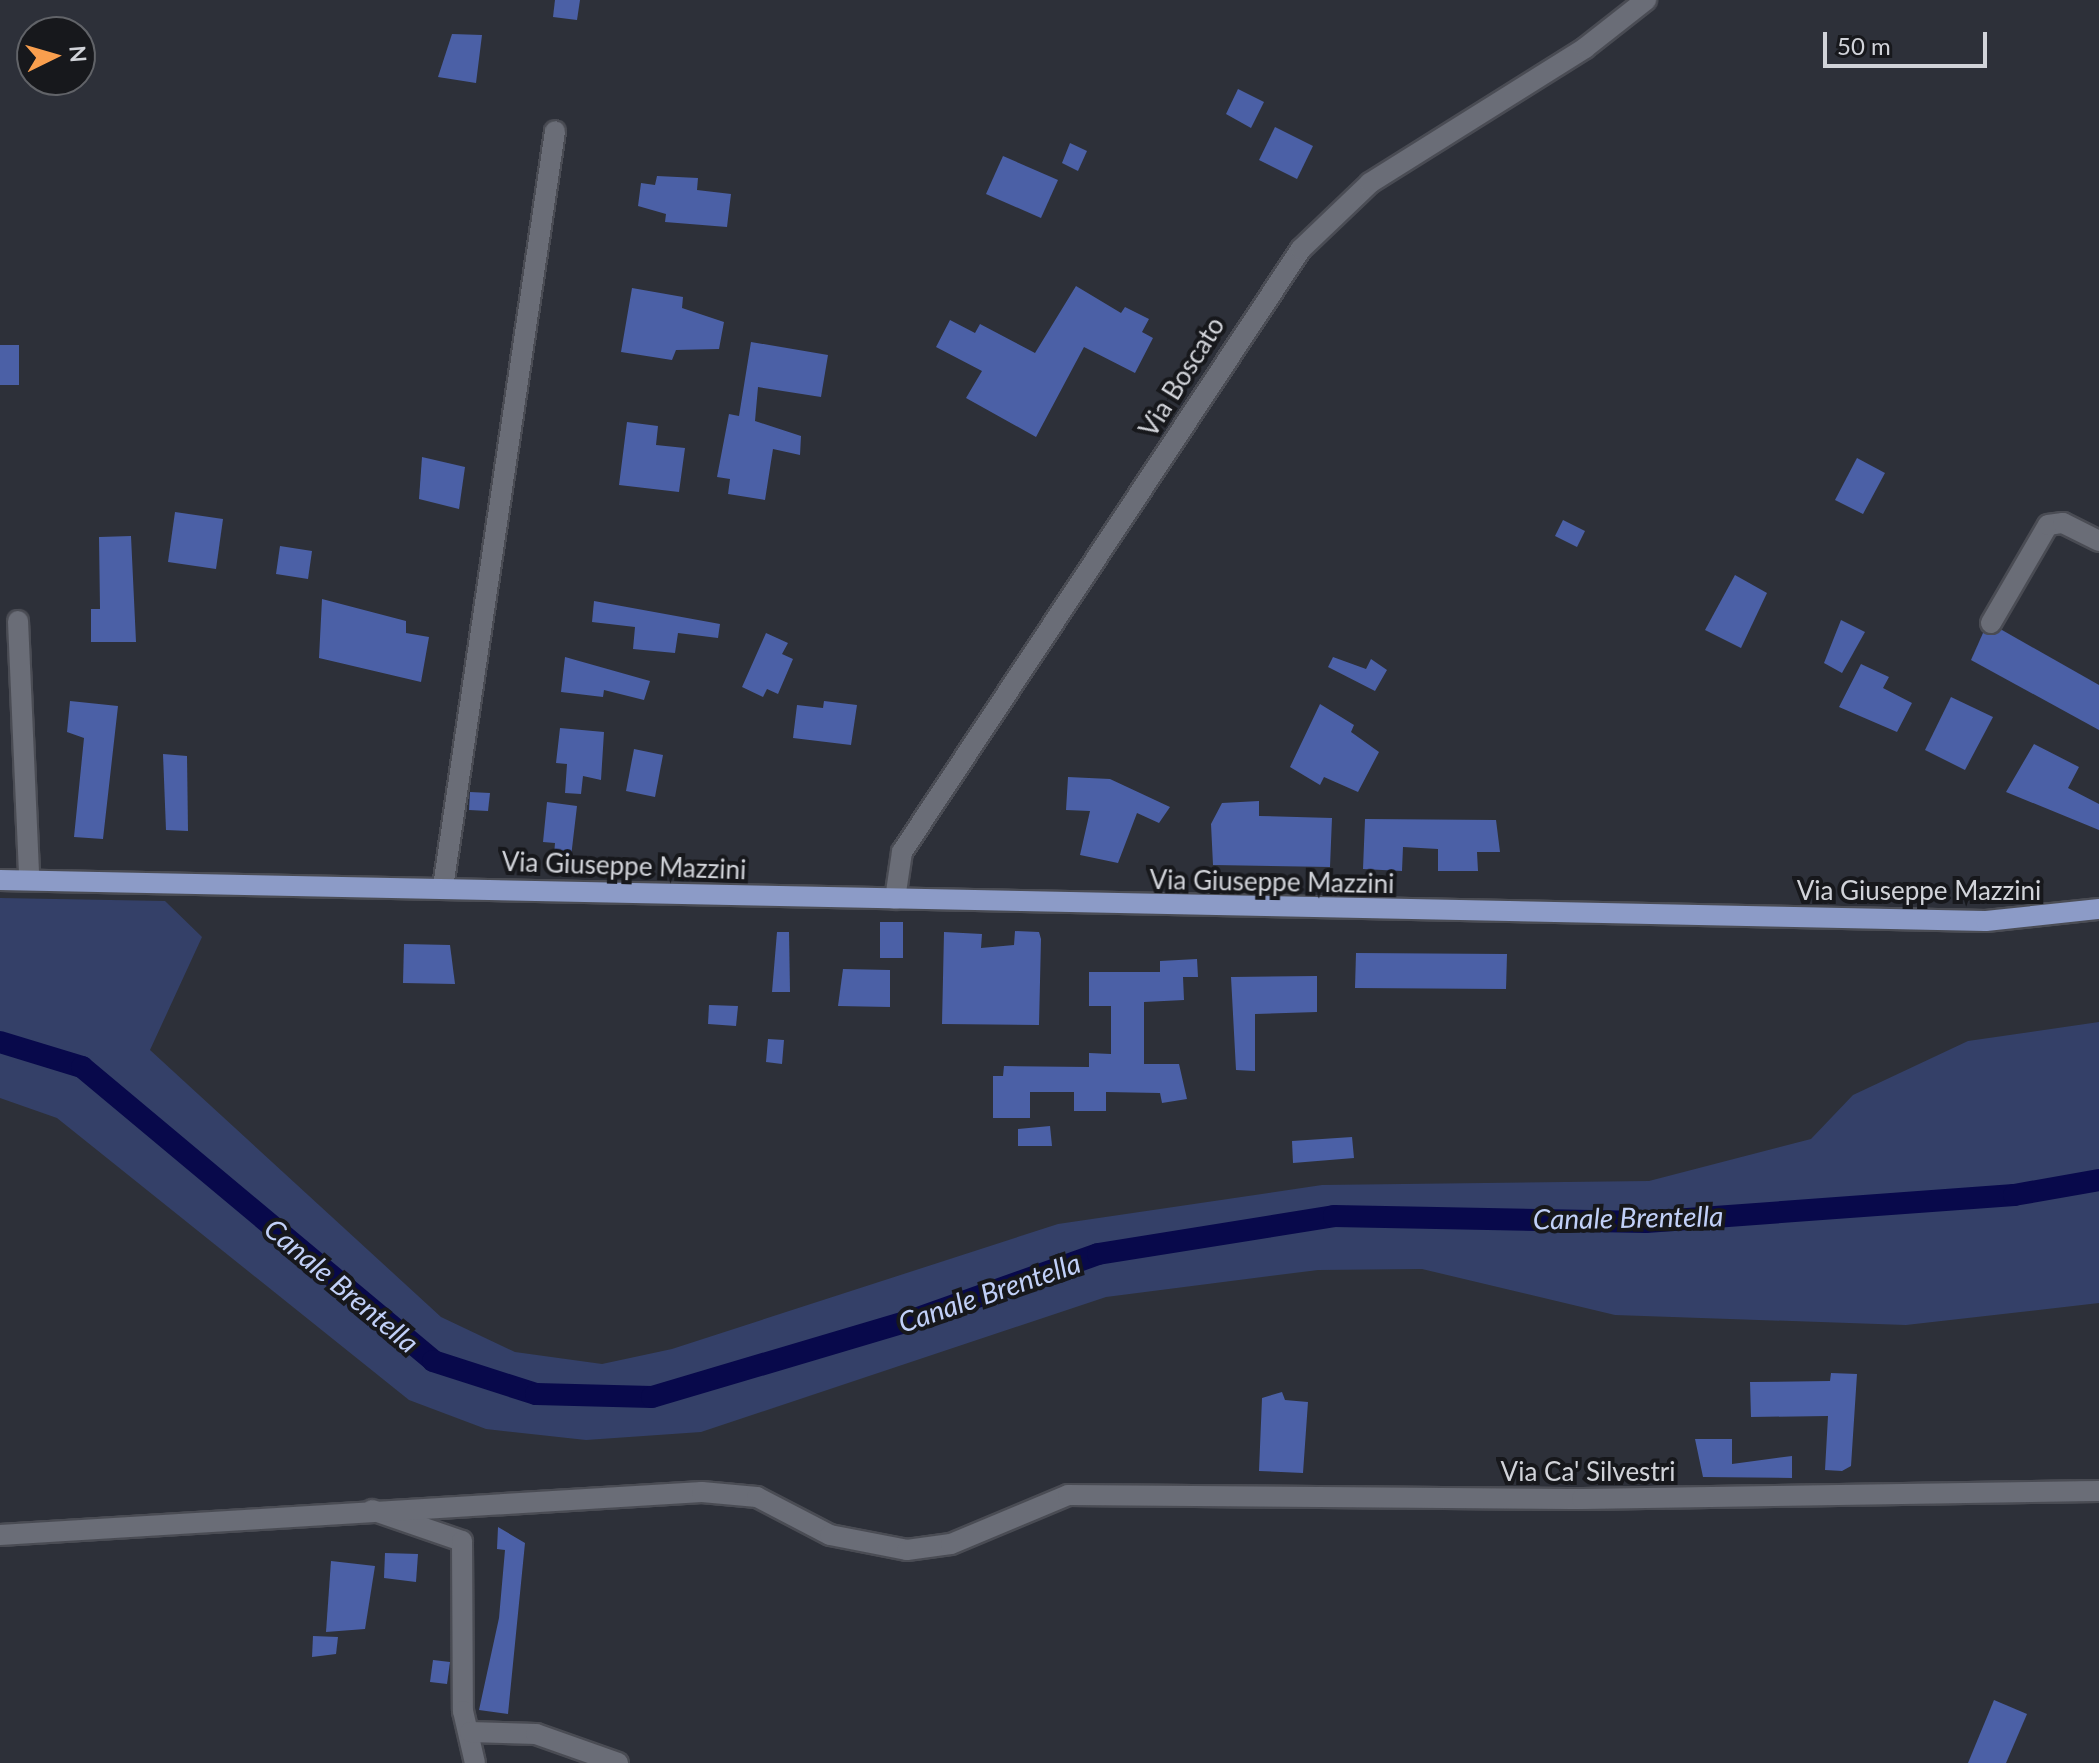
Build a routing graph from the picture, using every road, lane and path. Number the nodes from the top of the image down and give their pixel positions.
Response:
1 (1646, 0) edge
2 (555, 131) dead end
3 (2099, 541) edge
4 (18, 621) dead end
5 (1991, 623) dead end
6 (29, 878) junction
7 (0, 880) edge
8 (443, 887) junction
9 (895, 899) junction
10 (2099, 909) edge
11 (2099, 1491) edge
12 (369, 1508) junction
13 (0, 1535) edge
14 (470, 1732) junction
15 (475, 1763) edge
16 (618, 1763) edge

1 - 9 street, Via Boscato
2 - 8 street
3 - 5 street
4 - 6 street
6 - 7 main road, Via Giuseppe Mazzini
6 - 8 main road, Via Giuseppe Mazzini
8 - 9 main road, Via Giuseppe Mazzini
9 - 10 main road, Via Giuseppe Mazzini
11 - 12 street, Via Ca' Silvestri
12 - 13 street
12 - 14 street
14 - 15 street
14 - 16 street

